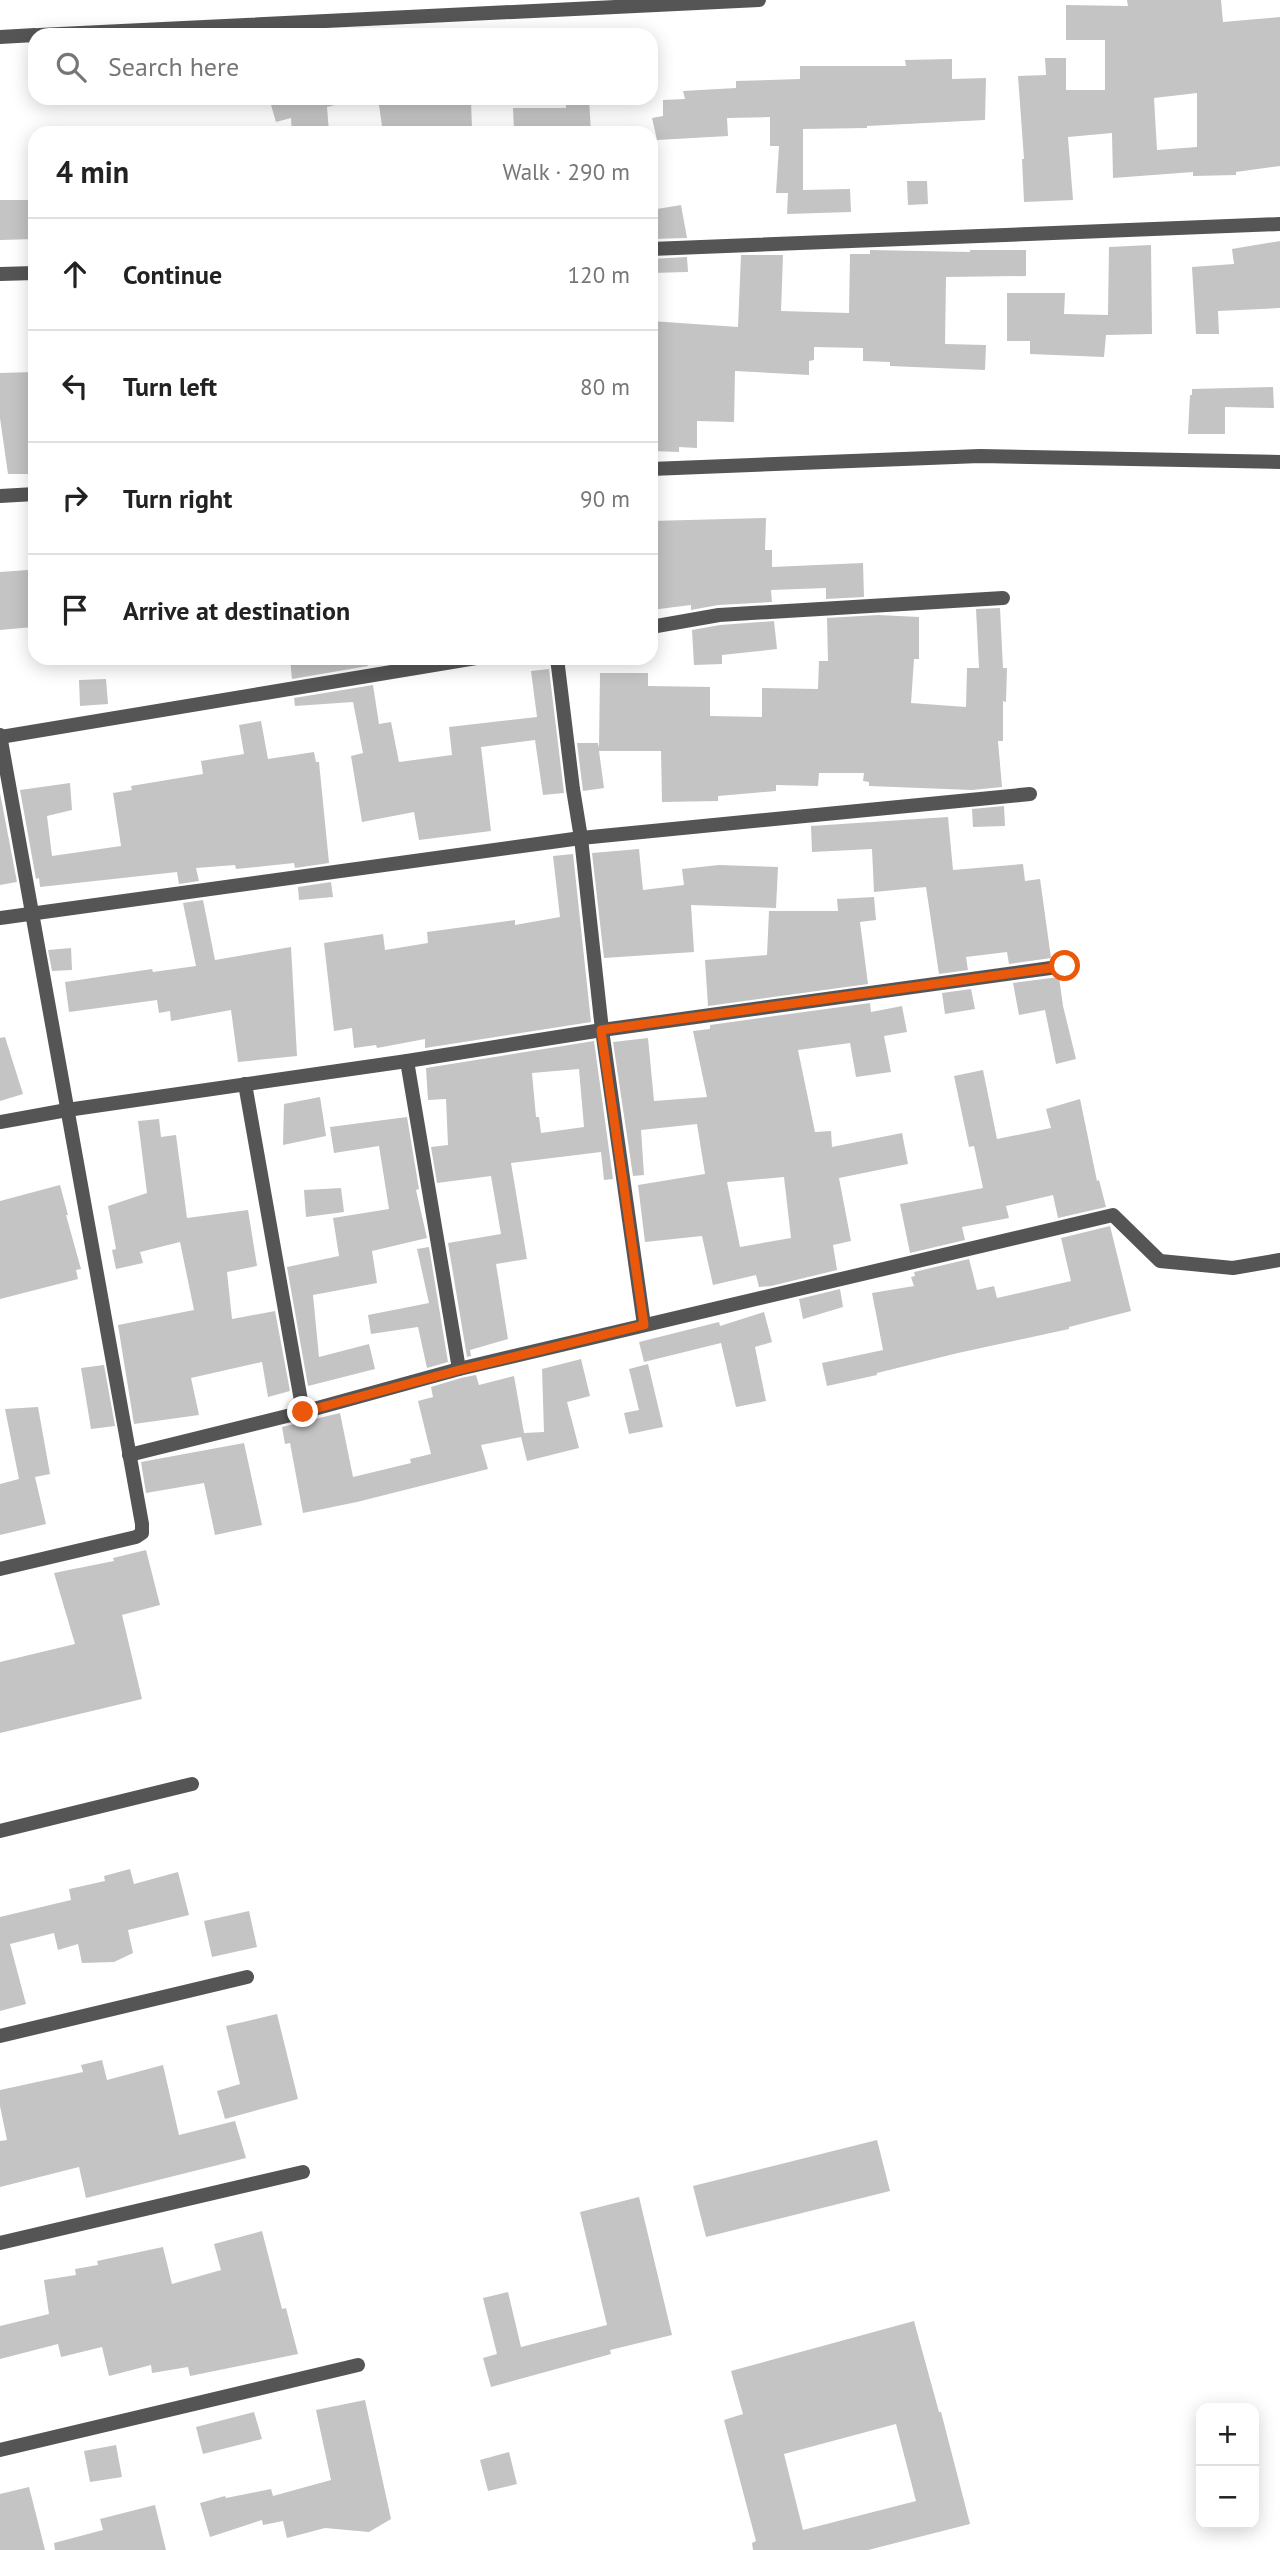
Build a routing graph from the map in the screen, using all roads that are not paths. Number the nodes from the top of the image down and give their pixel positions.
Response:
1 (759, 0) edge
2 (181, 28) edge
3 (28, 35) edge
4 (0, 37) edge
5 (1280, 224) edge
6 (658, 249) edge
7 (28, 273) edge
8 (0, 274) edge
9 (1280, 462) edge
10 (658, 470) edge
11 (28, 494) edge
12 (0, 496) edge
13 (1003, 598) dead end
14 (658, 626) edge
15 (433, 665) edge
16 (558, 665) edge
17 (0, 736) edge
18 (1030, 794) dead end
19 (581, 838) junction
20 (32, 914) junction
21 (0, 918) edge
22 (1065, 966) dead end
23 (601, 1030) junction
24 (407, 1061) junction
25 (245, 1084) junction
26 (67, 1110) junction
27 (0, 1122) edge
28 (1280, 1260) edge
29 (644, 1325) junction
30 (459, 1370) junction
31 (303, 1412) junction
32 (129, 1455) junction
33 (0, 1569) edge
34 (192, 1784) dead end
35 (0, 1830) edge
36 (247, 1977) dead end
37 (0, 2036) edge
38 (303, 2172) dead end
39 (0, 2243) edge
40 (358, 2365) dead end
41 (0, 2450) edge

1 - 2 street
3 - 4 street
5 - 6 street
7 - 8 street
9 - 10 street
11 - 12 street
13 - 14 street
15 - 17 street
16 - 19 street
17 - 20 street
18 - 19 street
19 - 20 street
19 - 23 street
20 - 21 street
20 - 26 street
22 - 23 street
23 - 24 street
23 - 29 street
24 - 25 street
24 - 30 street
25 - 26 street
25 - 31 street
26 - 27 street
26 - 32 street
28 - 29 street
29 - 30 street
30 - 31 street
31 - 32 street
32 - 33 street
34 - 35 street
36 - 37 street
38 - 39 street
40 - 41 street

